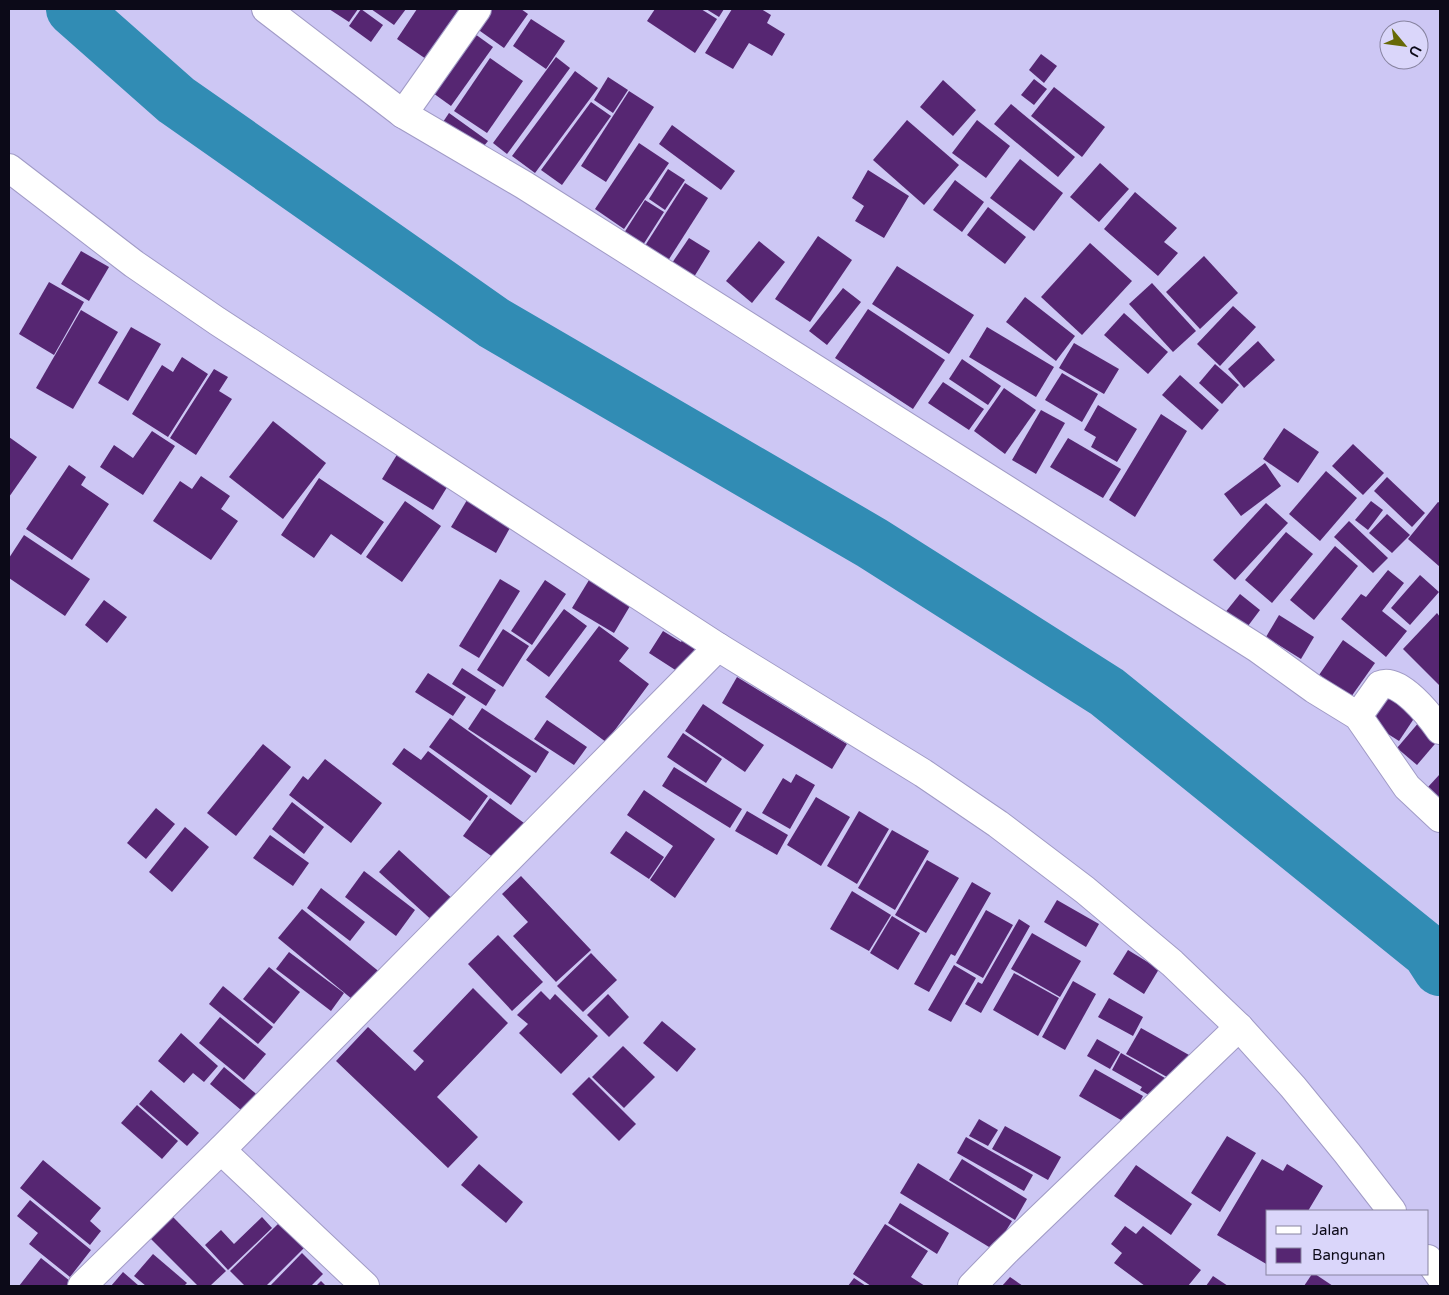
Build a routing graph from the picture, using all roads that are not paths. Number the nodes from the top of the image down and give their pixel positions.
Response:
1 (266, 9) edge
2 (477, 9) edge
3 (403, 114) junction
4 (9, 168) edge
5 (718, 647) junction
6 (1358, 716) junction
7 (1440, 730) edge
8 (1440, 818) edge
9 (1239, 1028) junction
10 (220, 1150) junction
11 (1391, 1210) edge
12 (1429, 1260) edge
13 (1440, 1276) edge
14 (82, 1286) edge
15 (365, 1286) edge
16 (972, 1286) edge

1 - 3 street
2 - 3 street
3 - 6 street
4 - 5 street
5 - 9 street
5 - 10 street
6 - 7 street
6 - 8 street
9 - 11 street
9 - 16 street
10 - 14 street
10 - 15 street
12 - 13 street

